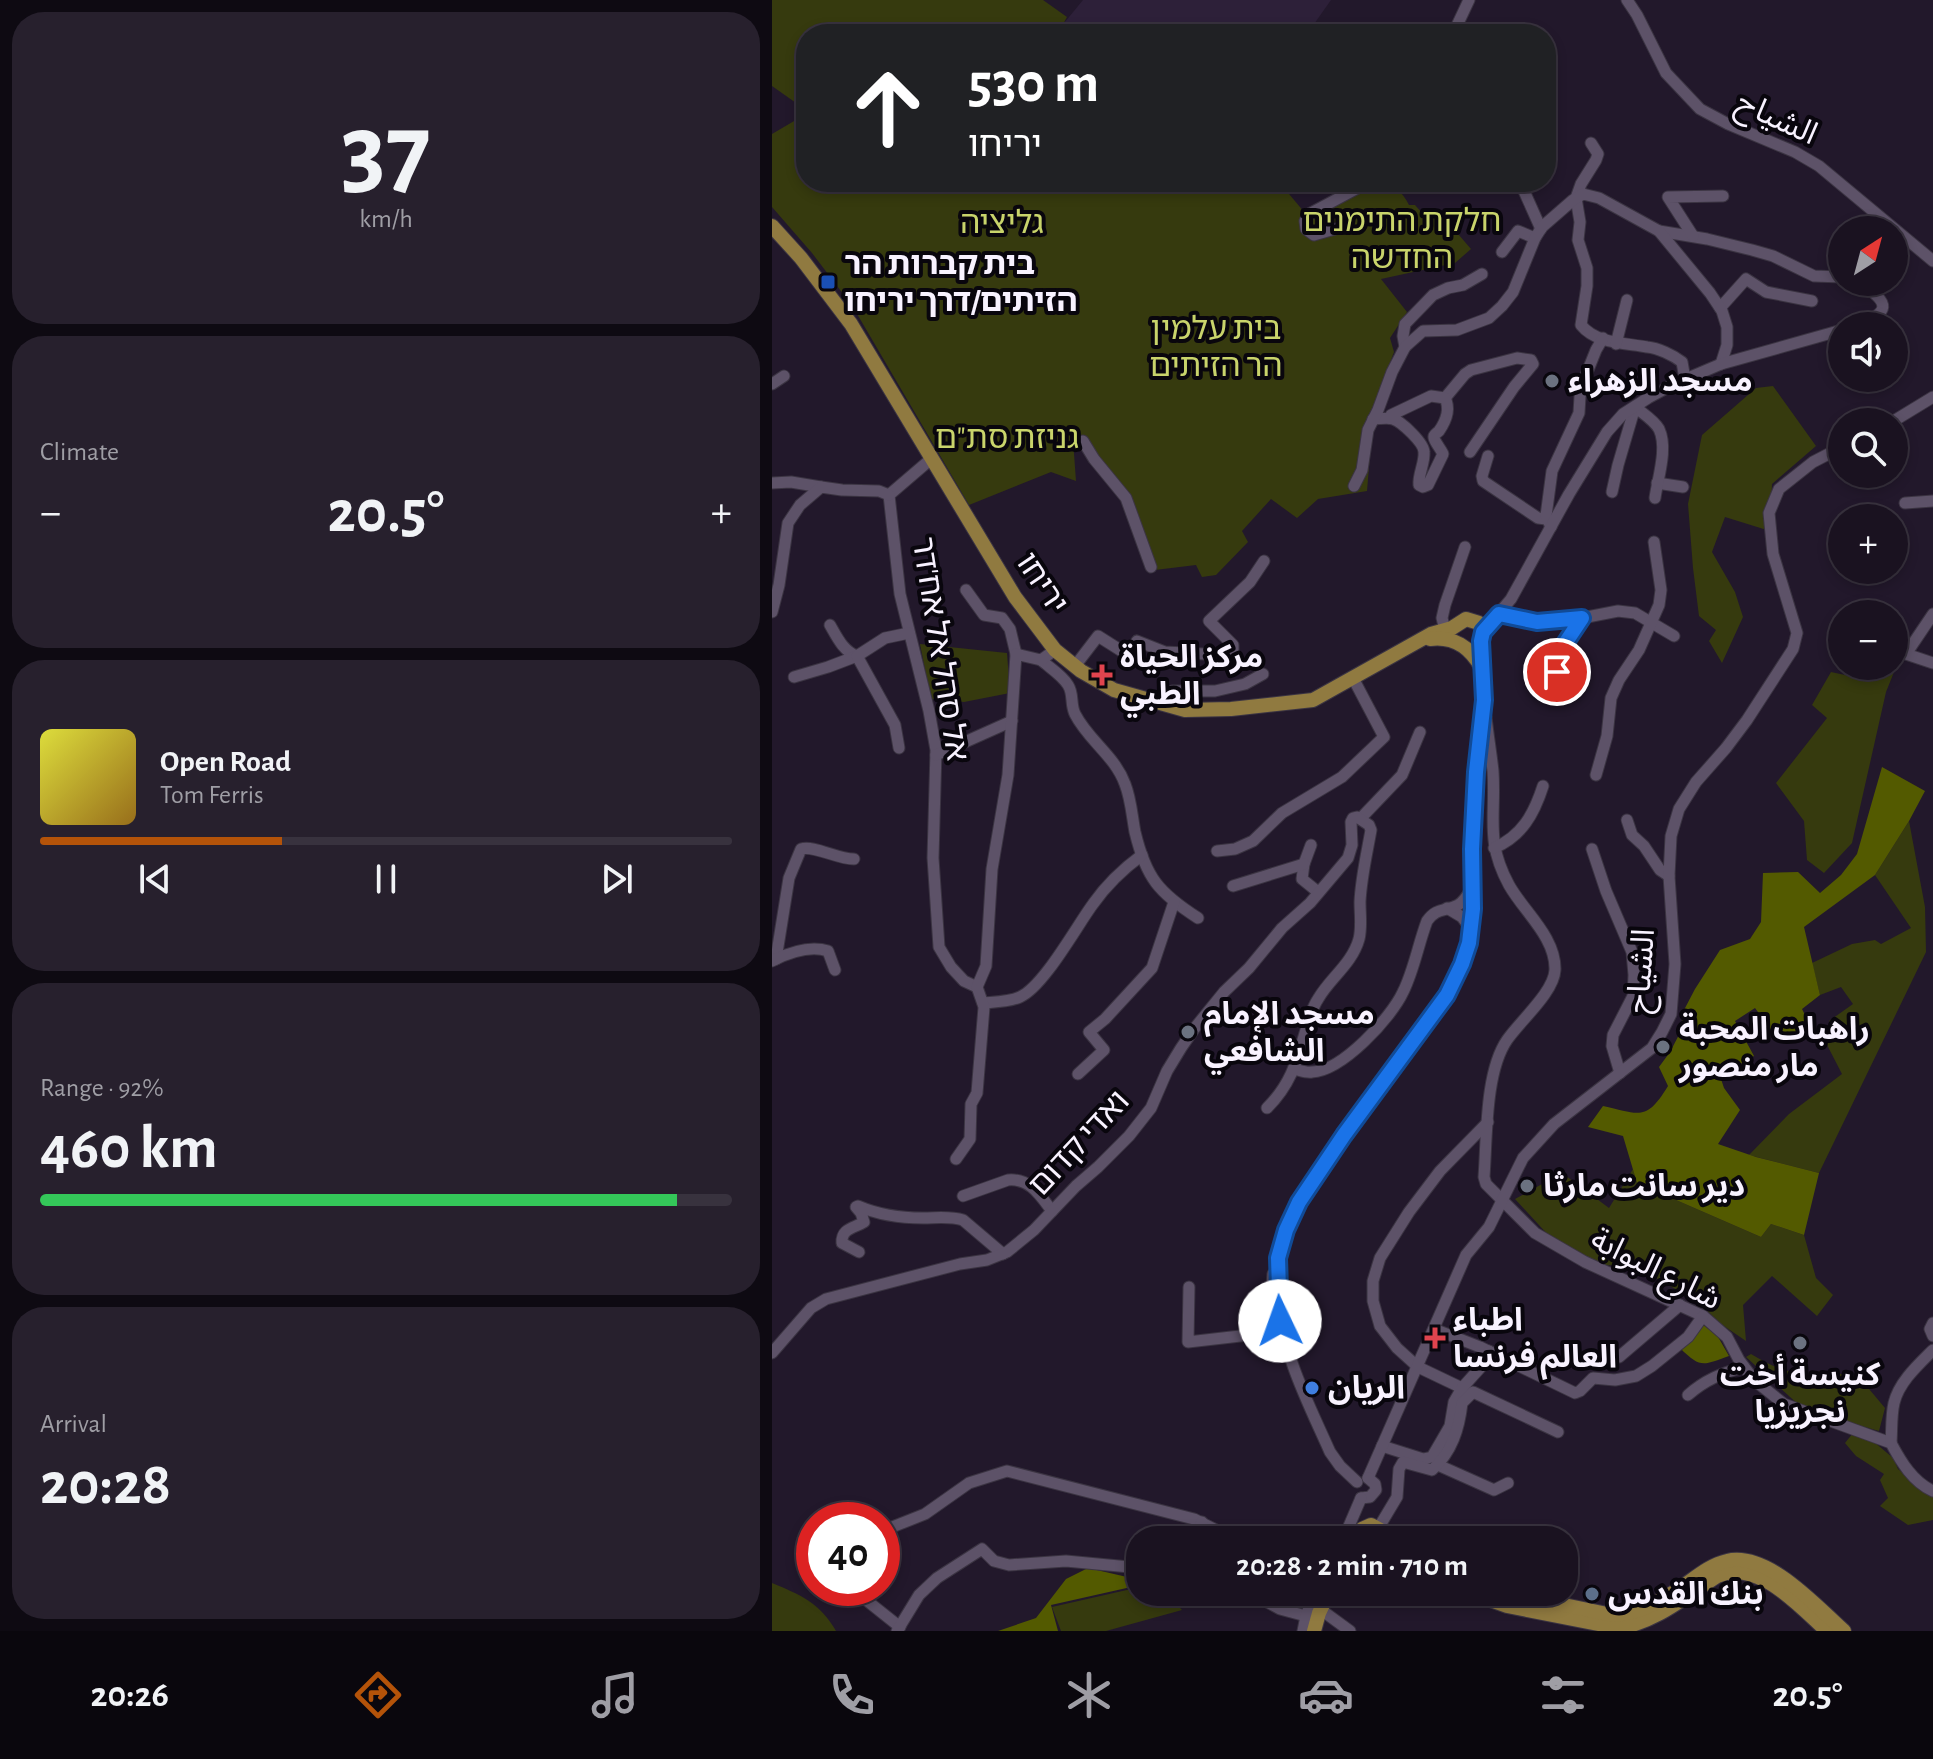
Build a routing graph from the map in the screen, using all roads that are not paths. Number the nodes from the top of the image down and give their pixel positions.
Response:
1 (1469, 0) edge
2 (1627, 0) edge
3 (1458, 24) edge
4 (1591, 143) dead end
5 (1350, 192) edge
6 (1524, 192) edge
7 (1723, 196) dead end
8 (1576, 198) junction
9 (1878, 216) edge
10 (772, 226) edge
11 (1345, 226) dead end
12 (1659, 231) junction
13 (1538, 233) junction
14 (1693, 236) junction
15 (1908, 241) edge
16 (1502, 252) dead end
17 (1933, 261) edge
18 (1482, 274) dead end
19 (1828, 276) edge
20 (1627, 300) dead end
21 (1812, 301) dead end
22 (1720, 308) junction
23 (1828, 334) edge
24 (1603, 338) junction
25 (1616, 344) junction
26 (1405, 347) junction
27 (1721, 364) junction
28 (784, 376) dead end
29 (1685, 379) junction
30 (772, 384) edge
31 (1933, 397) edge
32 (1445, 398) junction
33 (1635, 407) junction
34 (1908, 412) edge
35 (1390, 418) junction
36 (1373, 419) junction
37 (1083, 441) dead end
38 (1470, 452) dead end
39 (1828, 454) edge
40 (1488, 456) dead end
41 (931, 459) junction
42 (772, 483) edge
43 (1657, 483) junction
44 (1354, 486) dead end
45 (821, 487) junction
46 (1683, 487) dead end
47 (1612, 492) dead end
48 (889, 495) junction
49 (1655, 498) dead end
50 (1933, 501) edge
51 (1905, 503) dead end
52 (1549, 523) junction
53 (1654, 542) dead end
54 (1465, 547) dead end
55 (1264, 561) dead end
56 (1151, 567) dead end
57 (966, 590) dead end
58 (772, 612) edge
59 (1499, 614) junction
60 (1933, 614) edge
61 (1582, 618) junction
62 (1653, 622) junction
63 (830, 625) dead end
64 (1450, 628) junction
65 (1479, 631) junction
66 (909, 633) junction
67 (1674, 636) dead end
68 (1410, 644) junction
69 (1460, 645) junction
70 (1055, 650) junction
71 (1016, 654) junction
72 (857, 656) junction
73 (1041, 660) junction
74 (1933, 663) edge
75 (1075, 666) junction
76 (1263, 674) dead end
77 (1484, 674) junction
78 (794, 677) dead end
79 (1353, 678) junction
80 (1577, 682) dead end
81 (1484, 700) junction
82 (1161, 703) junction
83 (1012, 721) junction
84 (1420, 732) dead end
85 (899, 748) dead end
86 (936, 755) junction
87 (1596, 775) dead end
88 (1543, 786) dead end
89 (1359, 818) junction
90 (1627, 820) dead end
91 (1311, 845) dead end
92 (1494, 848) junction
93 (1592, 849) dead end
94 (1217, 851) dead end
95 (1142, 855) junction
96 (854, 859) dead end
97 (1304, 864) junction
98 (1669, 876) junction
99 (1233, 886) dead end
100 (1472, 888) junction
101 (1318, 892) junction
102 (1174, 902) junction
103 (1447, 908) junction
104 (1473, 909) joint
105 (1198, 918) dead end
106 (1471, 929) junction
107 (774, 960) edge
108 (835, 970) dead end
109 (977, 987) junction
110 (983, 1003) junction
111 (1294, 1069) junction
112 (1620, 1073) junction
113 (1078, 1074) dead end
114 (1267, 1108) dead end
115 (1488, 1122) junction
116 (956, 1159) dead end
117 (963, 1196) dead end
118 (1501, 1199) junction
119 (1052, 1211) junction
120 (859, 1252) dead end
121 (1003, 1254) junction
122 (1278, 1258) junction
123 (1189, 1287) dead end
124 (1680, 1305) junction
125 (1703, 1316) junction
126 (1933, 1323) edge
127 (1276, 1327) junction
128 (1434, 1329) junction
129 (1933, 1336) edge
130 (1933, 1350) edge
131 (1489, 1351) junction
132 (772, 1353) edge
133 (1288, 1355) junction
134 (1619, 1357) dead end
135 (1418, 1367) junction
136 (1744, 1367) junction
137 (1462, 1388) junction
138 (1688, 1395) dead end
139 (1558, 1432) dead end
140 (1891, 1443) junction
141 (1382, 1446) junction
142 (1438, 1465) junction
143 (1362, 1480) junction
144 (1508, 1483) dead end
145 (1933, 1491) edge
146 (1361, 1498) junction
147 (1202, 1522) junction
148 (900, 1524) edge
149 (1200, 1526) edge
150 (1210, 1526) edge
151 (1349, 1526) edge
152 (1384, 1526) edge
153 (1126, 1567) edge
154 (872, 1606) edge
155 (1275, 1606) edge
156 (1310, 1606) edge
157 (1322, 1606) edge
158 (1507, 1606) edge
159 (1552, 1606) edge
160 (1320, 1609) junction
161 (1306, 1616) junction
162 (1599, 1619) junction
163 (1641, 1627) edge
164 (899, 1629) edge
165 (1617, 1630) edge
166 (1303, 1631) edge
167 (1314, 1631) edge
168 (1350, 1631) edge
169 (1827, 1631) edge
170 (1844, 1631) edge

1 - 3 street
2 - 9 street, الشياح
4 - 8 street
5 - 11 street
6 - 13 street
7 - 14 street
8 - 12 street
8 - 13 street
8 - 24 street
10 - 41 main road, יריחו
12 - 14 street
12 - 22 street
13 - 16 street
13 - 26 street
14 - 19 street
15 - 17 street, الشياح
18 - 26 street
20 - 25 street
21 - 22 street
22 - 27 street
23 - 27 street
24 - 25 street
24 - 52 street
25 - 29 street
26 - 36 street
27 - 29 street
28 - 30 street
29 - 33 street
31 - 34 street
32 - 35 street
32 - 35 street
32 - 38 street
33 - 43 street
33 - 47 street
33 - 52 street
35 - 36 street
36 - 44 street
37 - 56 street
39 - 98 street, الشياح
40 - 52 street
41 - 48 street
41 - 70 main road, יריחו
42 - 45 street
43 - 46 street
43 - 49 street
45 - 48 street
45 - 58 street
48 - 66 street, אל סהל אל אח'דר
50 - 51 street
52 - 59 street
53 - 62 street
54 - 64 street
55 - 75 street
57 - 71 street
59 - 61 street
59 - 65 street
60 - 74 street
61 - 62 street
61 - 80 street
62 - 67 street
62 - 87 street
63 - 72 street
64 - 65 main road, יריחו
64 - 68 main road, יריחו
64 - 69 main road
65 - 69 main road
65 - 77 main road
66 - 72 street
66 - 86 street, אל סהל אל אח'דר
68 - 69 main road, יריחו
68 - 79 main road, יריחו
69 - 77 main road
70 - 73 street
70 - 75 main road, יריחו
71 - 73 street
71 - 83 street
72 - 78 street
72 - 85 street
73 - 95 street
75 - 82 main road, יריחו
76 - 82 street
77 - 81 main road
79 - 82 main road, יריחו
79 - 94 street
81 - 92 street, شارع البوابة
81 - 100 main road
83 - 86 street
83 - 109 street
84 - 89 street
86 - 109 street, אל סהל אל אח'דר
88 - 92 street
89 - 101 street, ואדי קדום
89 - 111 street
90 - 98 street
91 - 97 street
92 - 115 street, شارع البوابة
93 - 112 street
95 - 102 street
95 - 110 street
96 - 107 street
97 - 99 street
97 - 101 street
98 - 112 street, الشياح
100 - 103 street
100 - 104 main road
101 - 119 street, ואדי קדום
102 - 105 street
102 - 113 street
103 - 106 street
103 - 111 street
104 - 106 street
106 - 122 street
107 - 108 street
109 - 110 street
110 - 116 street
111 - 114 street
112 - 118 street, الشياح
115 - 118 street, شارع البوابة
115 - 135 street
117 - 119 street
118 - 124 street, شارع البوابة
118 - 128 street, الشياح
119 - 121 street, ואדי קדום
120 - 121 street
121 - 132 street, ואדי קדום
122 - 127 street
122 - 133 street
123 - 127 street
124 - 125 street, شارع البوابة
124 - 134 street
125 - 131 street
125 - 136 street, شارع البوابة
126 - 129 street
127 - 133 street
128 - 131 street
128 - 135 street, الشياح
130 - 140 street
131 - 137 street
133 - 143 street
135 - 137 street
135 - 141 street, الشياح
136 - 138 street
136 - 140 street, شارع البوابة
137 - 141 street
139 - 142 street
140 - 145 street
141 - 143 street, الشياح
142 - 144 street
142 - 152 street
143 - 146 street
143 - 146 street
146 - 151 street
147 - 148 street
147 - 149 street
147 - 150 street
153 - 164 street
154 - 164 street
155 - 161 street
156 - 161 street
157 - 160 main road
158 - 162 main road
159 - 162 main road
160 - 167 main road
160 - 168 street
161 - 166 street
162 - 165 main road
162 - 170 main road
163 - 165 main road
163 - 169 main road

